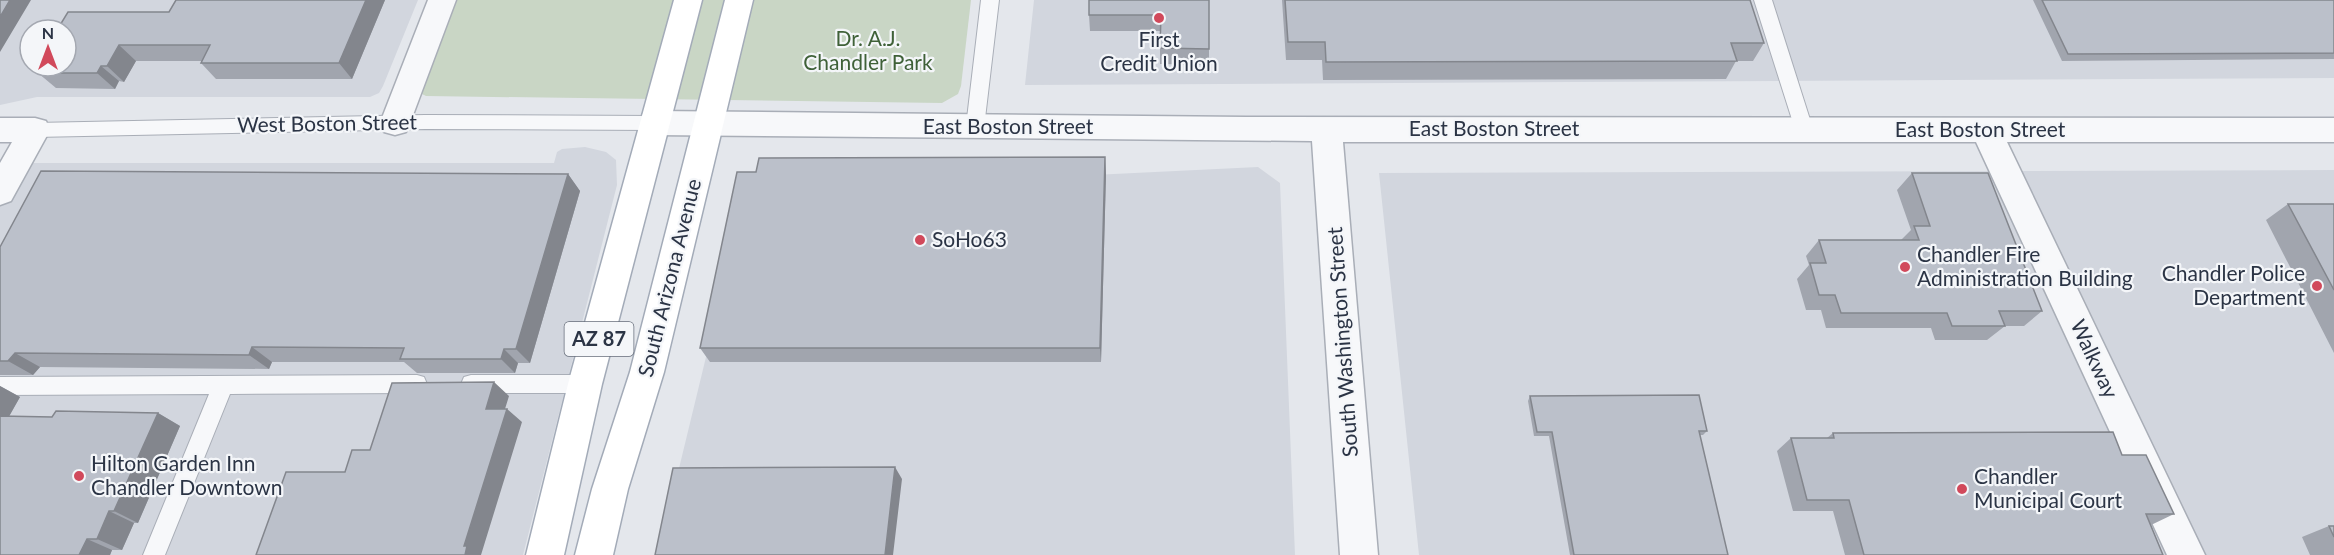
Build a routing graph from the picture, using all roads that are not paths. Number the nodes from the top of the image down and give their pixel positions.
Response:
1 (442, 0) edge
2 (688, 0) edge
3 (739, 0) edge
4 (990, 0) edge
5 (1762, 0) edge
6 (395, 123) junction
7 (654, 123) junction
8 (708, 124) junction
9 (975, 127) junction
10 (1327, 129) junction
11 (1804, 129) junction
12 (0, 130) edge
13 (35, 130) junction
14 (1986, 130) junction
15 (2334, 130) edge
16 (0, 192) edge
17 (585, 384) junction
18 (223, 385) junction
19 (0, 386) edge
20 (154, 555) edge
21 (545, 555) edge
22 (594, 555) edge
23 (1359, 555) edge
24 (2186, 555) edge

1 - 6 street
2 - 7 main road, AZ 87
3 - 8 main road, South Arizona Avenue / AZ 87
4 - 9 lane
5 - 11 lane
6 - 7 lane, West Boston Street
6 - 13 lane, West Boston Street
7 - 8 street, East Boston Street
7 - 17 main road, AZ 87
8 - 9 street, East Boston Street
8 - 22 main road, South Arizona Avenue / AZ 87
9 - 10 street, East Boston Street
10 - 11 street, East Boston Street
10 - 23 street, South Washington Street
11 - 14 street, East Boston Street
12 - 13 street, West Boston Street
13 - 16 street
14 - 15 street, East Boston Street
14 - 24 street, Walkway
17 - 18 lane
17 - 21 main road, AZ 87
18 - 19 lane
18 - 20 lane

